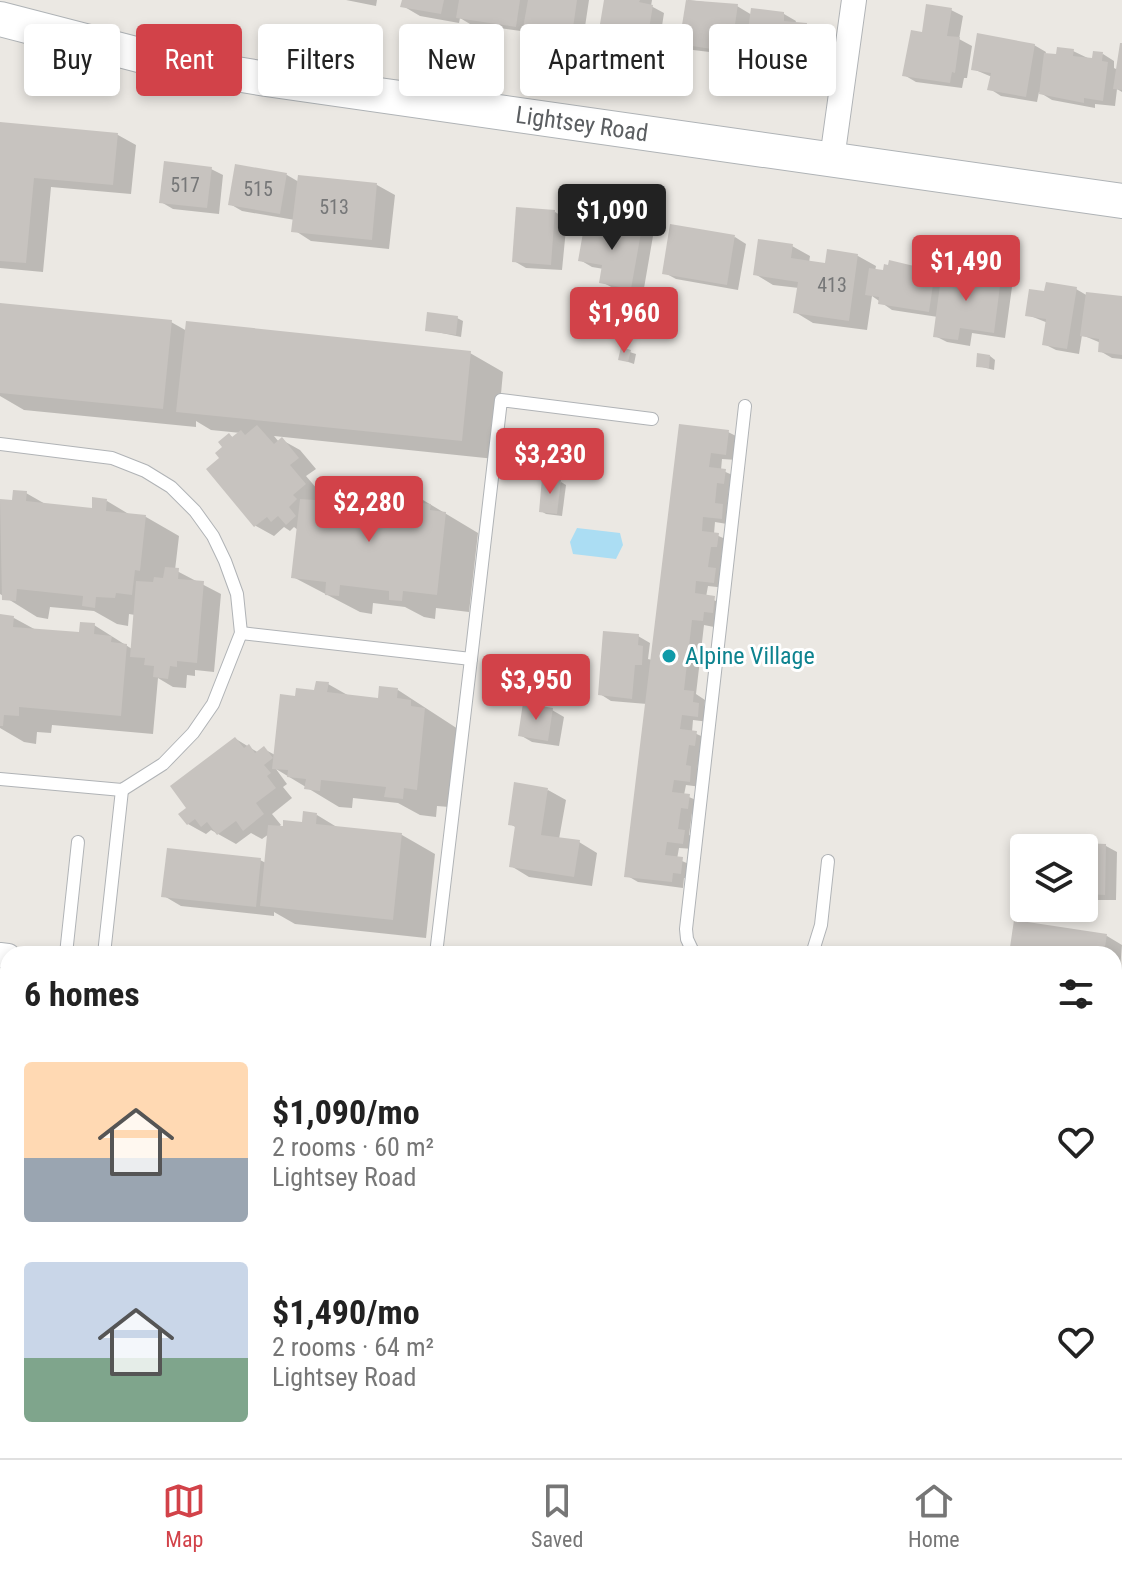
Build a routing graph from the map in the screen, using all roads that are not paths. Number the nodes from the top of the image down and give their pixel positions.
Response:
1 (854, 0) edge
2 (0, 19) edge
3 (832, 159) junction
4 (1122, 201) edge
5 (745, 406) dead end
6 (652, 419) dead end
7 (0, 444) edge
8 (241, 633) junction
9 (471, 659) junction
10 (0, 779) edge
11 (122, 790) junction
12 (78, 842) dead end
13 (828, 861) dead end
14 (67, 946) edge
15 (105, 946) edge
16 (437, 946) edge
17 (690, 946) edge
18 (814, 946) edge

1 - 3 street
2 - 3 street, Lightsey Road
3 - 4 street, Lightsey Road
5 - 17 lane
6 - 9 lane
7 - 8 lane
8 - 9 lane
8 - 11 lane
9 - 16 lane
10 - 11 lane
11 - 15 lane
12 - 14 lane
13 - 18 lane

